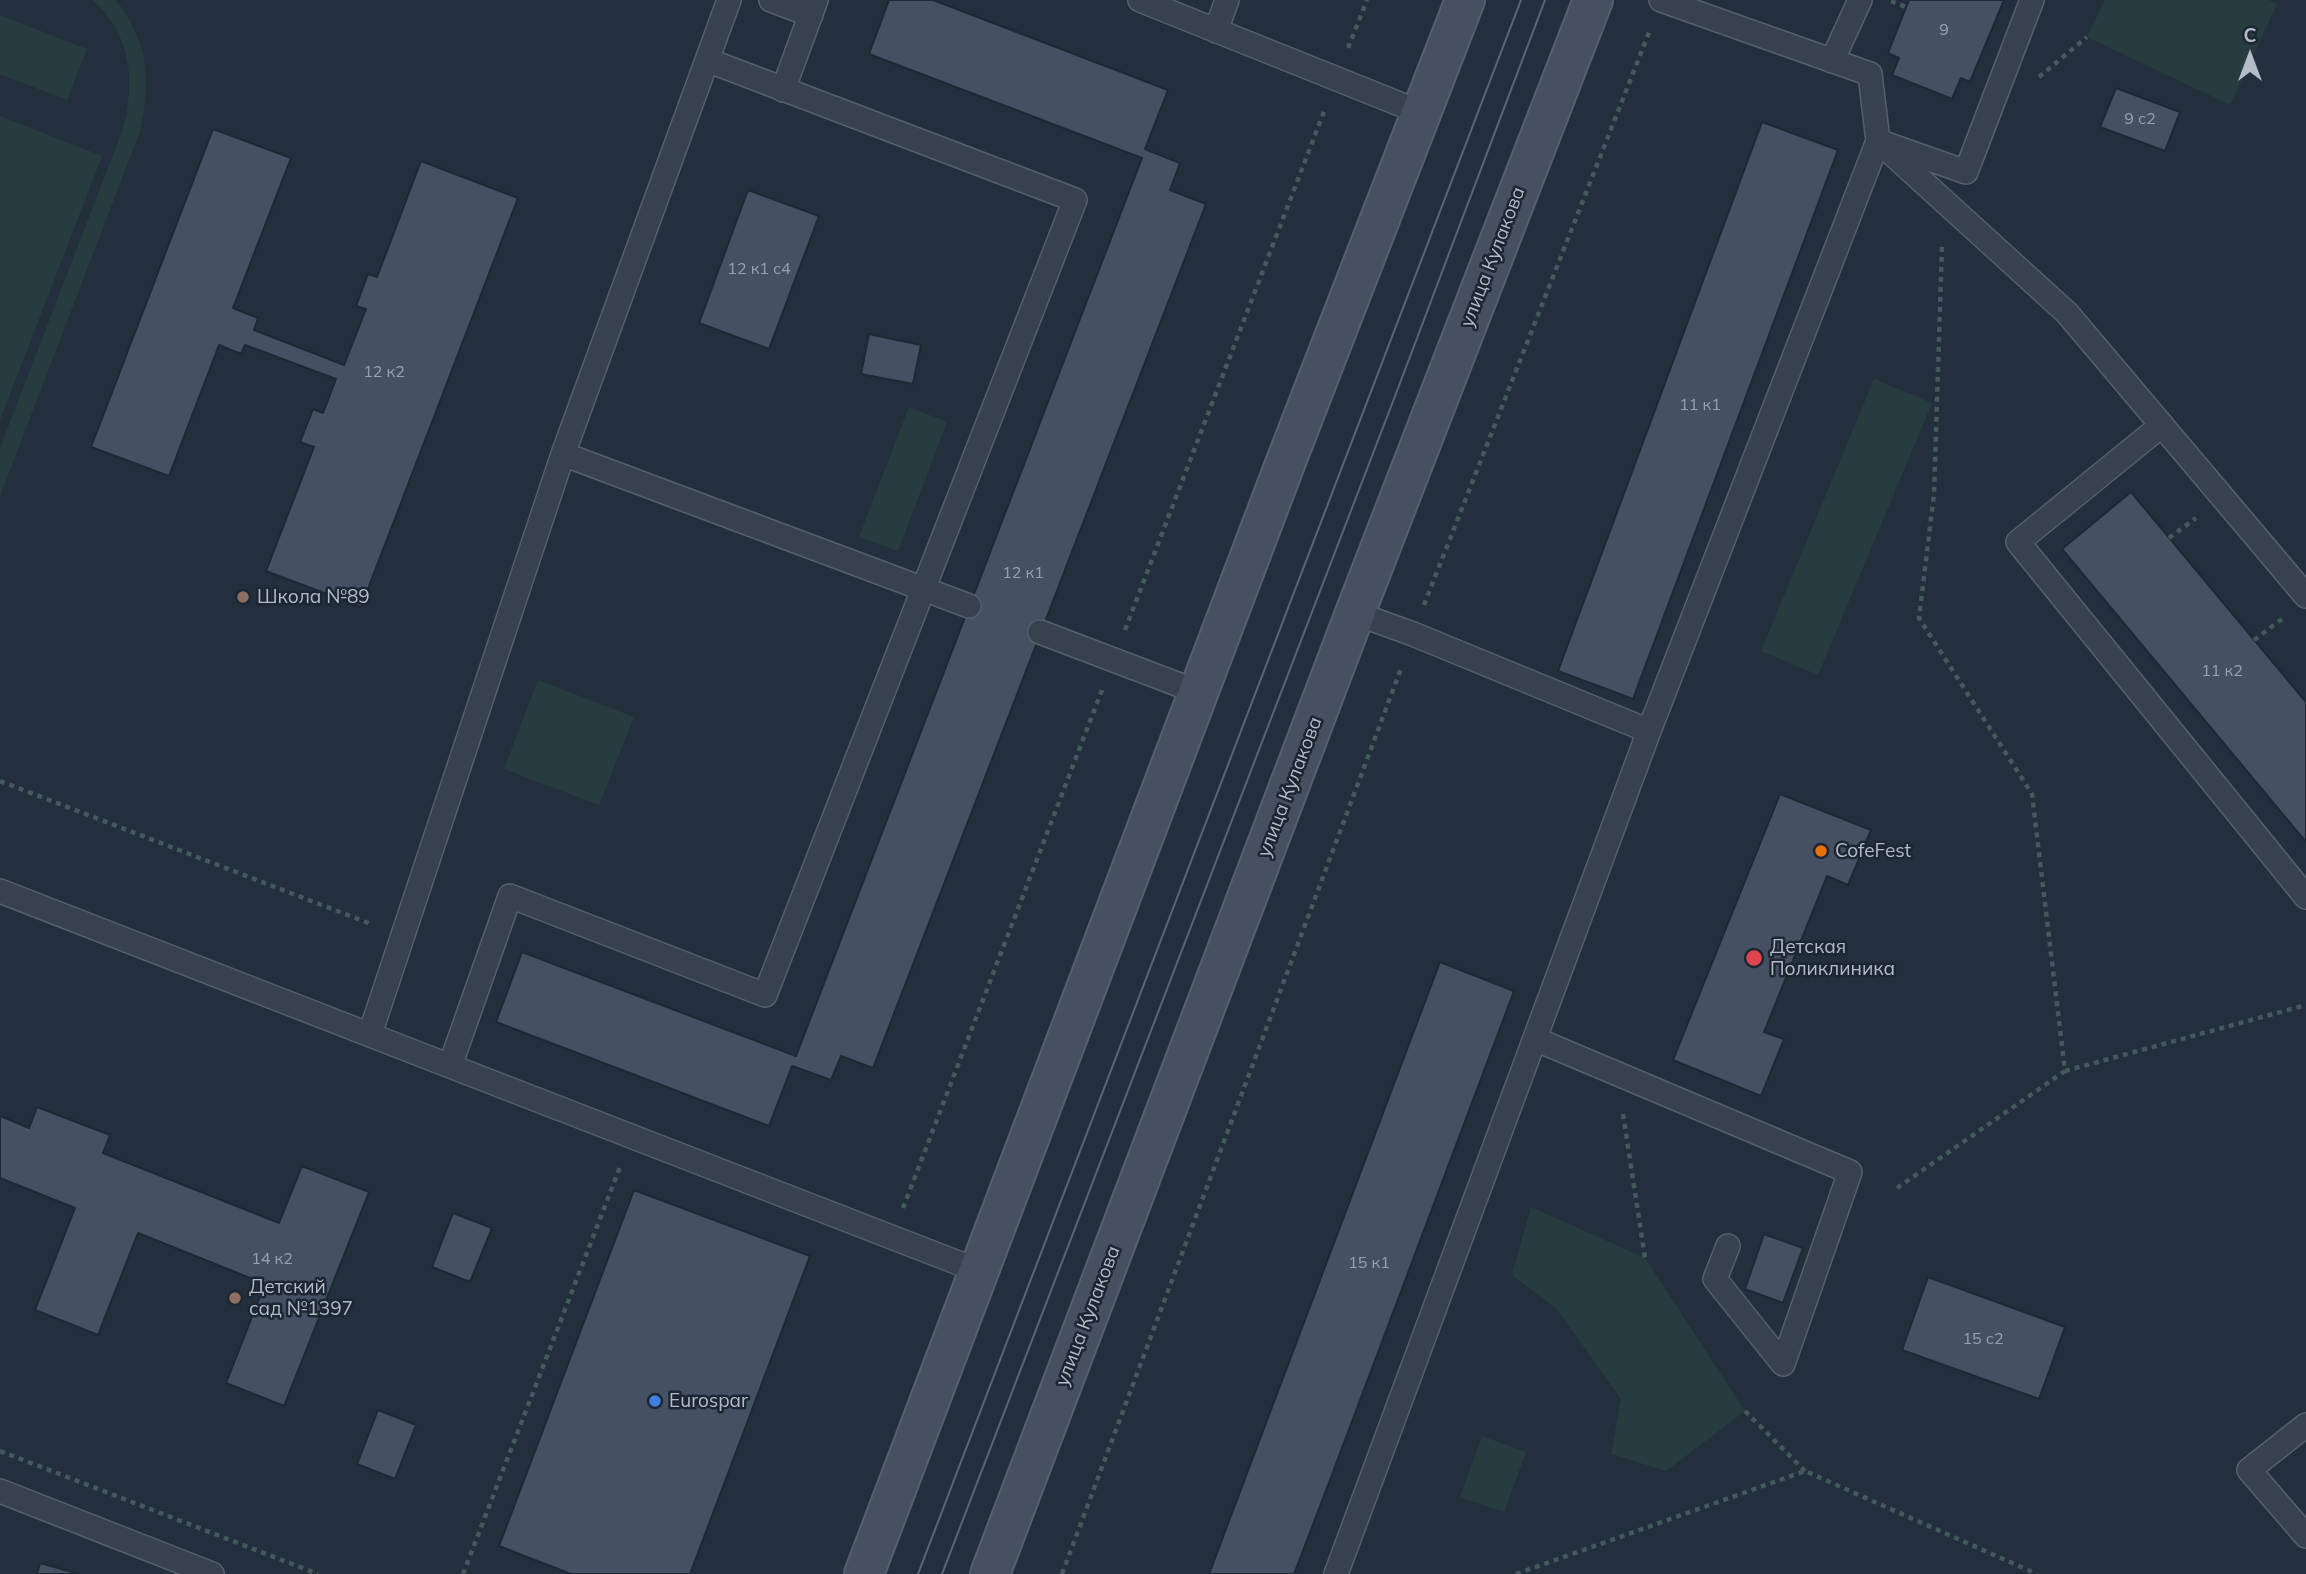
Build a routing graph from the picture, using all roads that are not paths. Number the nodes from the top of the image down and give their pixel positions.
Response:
1 (729, 0) edge
2 (771, 0) edge
3 (1140, 0) edge
4 (1227, 0) edge
5 (1465, 0) edge
6 (1593, 0) edge
7 (1662, 0) edge
8 (1860, 0) edge
9 (2032, 0) edge
10 (813, 8) edge
11 (1216, 31) junction
12 (707, 60) junction
13 (1832, 61) junction
14 (783, 90) junction
15 (1422, 113) junction
16 (1878, 141) junction
17 (2162, 425) junction
18 (563, 454) junction
19 (923, 588) junction
20 (2306, 596) edge
21 (969, 606) dead end
22 (1356, 613) junction
23 (1040, 632) dead end
24 (1198, 692) junction
25 (1649, 731) junction
26 (0, 891) edge
27 (2306, 897) edge
28 (370, 1034) junction
29 (1535, 1039) junction
30 (450, 1066) junction
31 (1728, 1246) dead end
32 (979, 1271) junction
33 (2306, 1425) edge
34 (0, 1491) edge
35 (2306, 1536) edge
36 (212, 1574) edge
37 (864, 1574) edge
38 (990, 1574) edge
39 (1336, 1574) edge

1 - 12 lane
2 - 10 lane
3 - 11 lane
4 - 11 lane
5 - 15 main road
6 - 22 main road, улица Кулакова
7 - 13 lane
8 - 13 lane
9 - 16 lane
10 - 14 lane
11 - 15 lane
12 - 14 lane
12 - 18 lane
13 - 16 lane
14 - 19 lane
15 - 24 main road
16 - 17 lane
16 - 25 lane
17 - 20 lane
17 - 27 lane
18 - 19 lane
18 - 28 lane
19 - 21 lane
19 - 30 lane
22 - 25 lane
22 - 38 main road, улица Кулакова
23 - 24 lane
24 - 32 main road
25 - 29 lane
26 - 28 lane
28 - 30 lane
29 - 31 lane
29 - 39 lane
30 - 32 lane
32 - 37 main road
33 - 35 lane
34 - 36 lane

